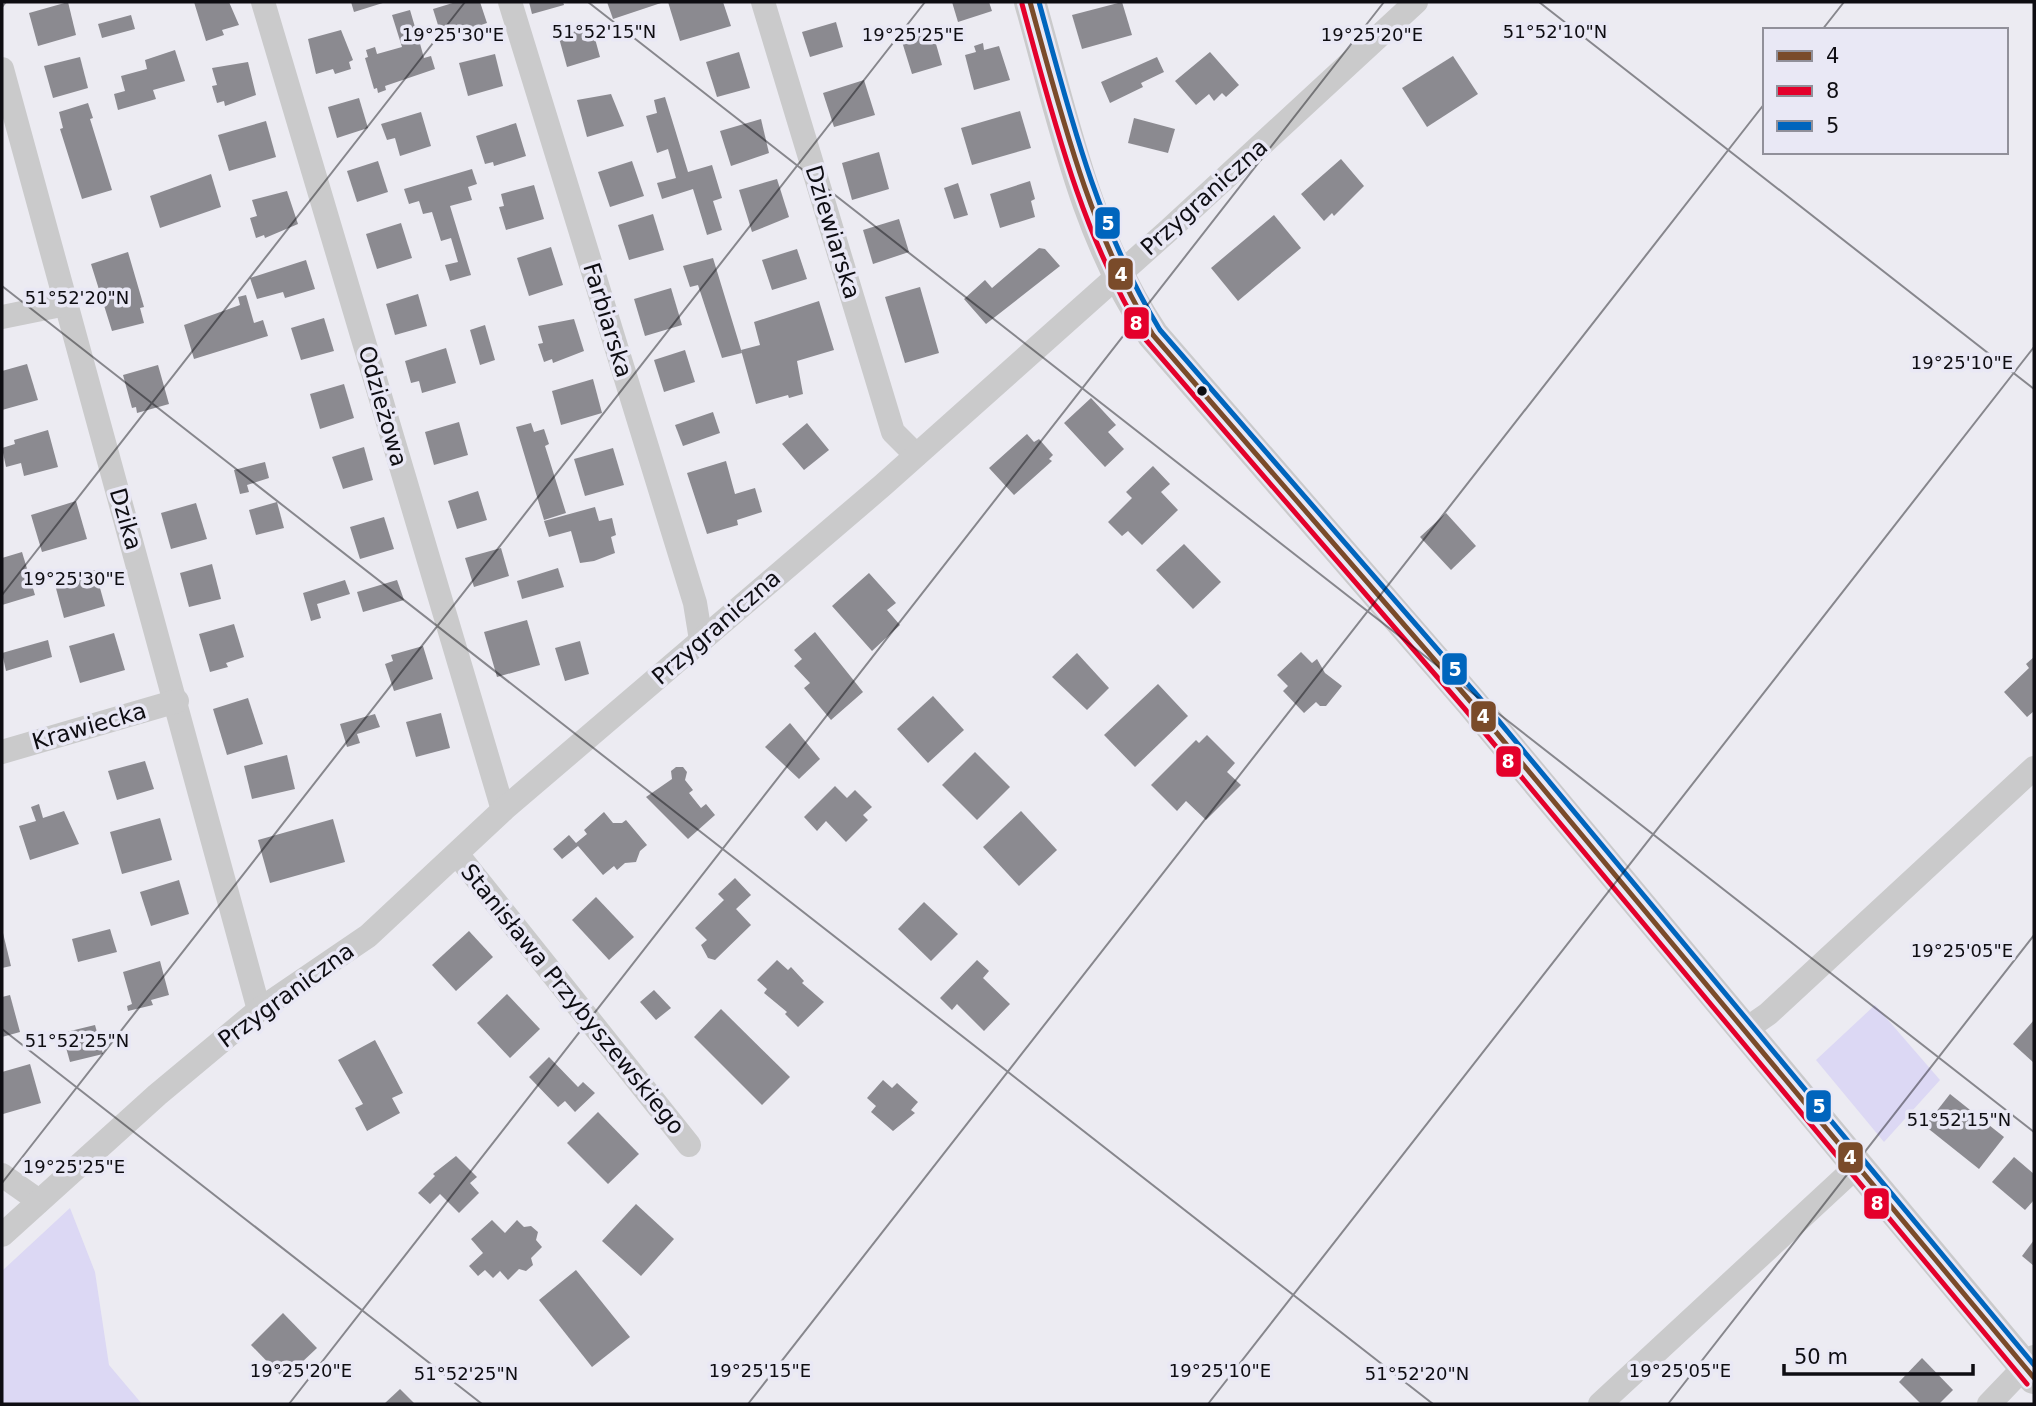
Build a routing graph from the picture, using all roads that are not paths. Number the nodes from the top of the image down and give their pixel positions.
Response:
1 (263, 2) edge
2 (510, 2) edge
3 (763, 2) edge
4 (1030, 2) edge
5 (1416, 2) edge
6 (2, 69) edge
7 (1117, 276) junction
8 (66, 304) junction
9 (2, 317) edge
10 (916, 455) junction
11 (701, 640) junction
12 (177, 701) junction
13 (2, 752) edge
14 (2034, 768) edge
15 (503, 810) junction
16 (457, 854) junction
17 (259, 1010) junction
18 (1745, 1031) junction
19 (689, 1145) dead end
20 (1857, 1166) junction
21 (2, 1175) edge
22 (39, 1201) junction
23 (2, 1235) edge
24 (2031, 1367) edge
25 (1600, 1404) edge
26 (1989, 1404) edge

1 - 15 street, Odzieżowa
2 - 11 street, Farbiarska
3 - 10 street, Dziewiarska
4 - 7 street
5 - 7 street, Przygraniczna
6 - 8 street, Dzika
7 - 10 street, Przygraniczna
7 - 18 street
8 - 9 street
8 - 12 street, Dzika
10 - 11 street, Przygraniczna
11 - 15 street, Przygraniczna
12 - 13 street, Krawiecka
12 - 17 street, Dzika
14 - 18 street
15 - 16 street, Przygraniczna
16 - 17 street, Przygraniczna
16 - 19 street, Stanisława Przybyszewskiego
17 - 22 street, Przygraniczna
18 - 20 street
20 - 24 street
20 - 25 street
21 - 22 street
22 - 23 street, Przygraniczna
24 - 26 street

